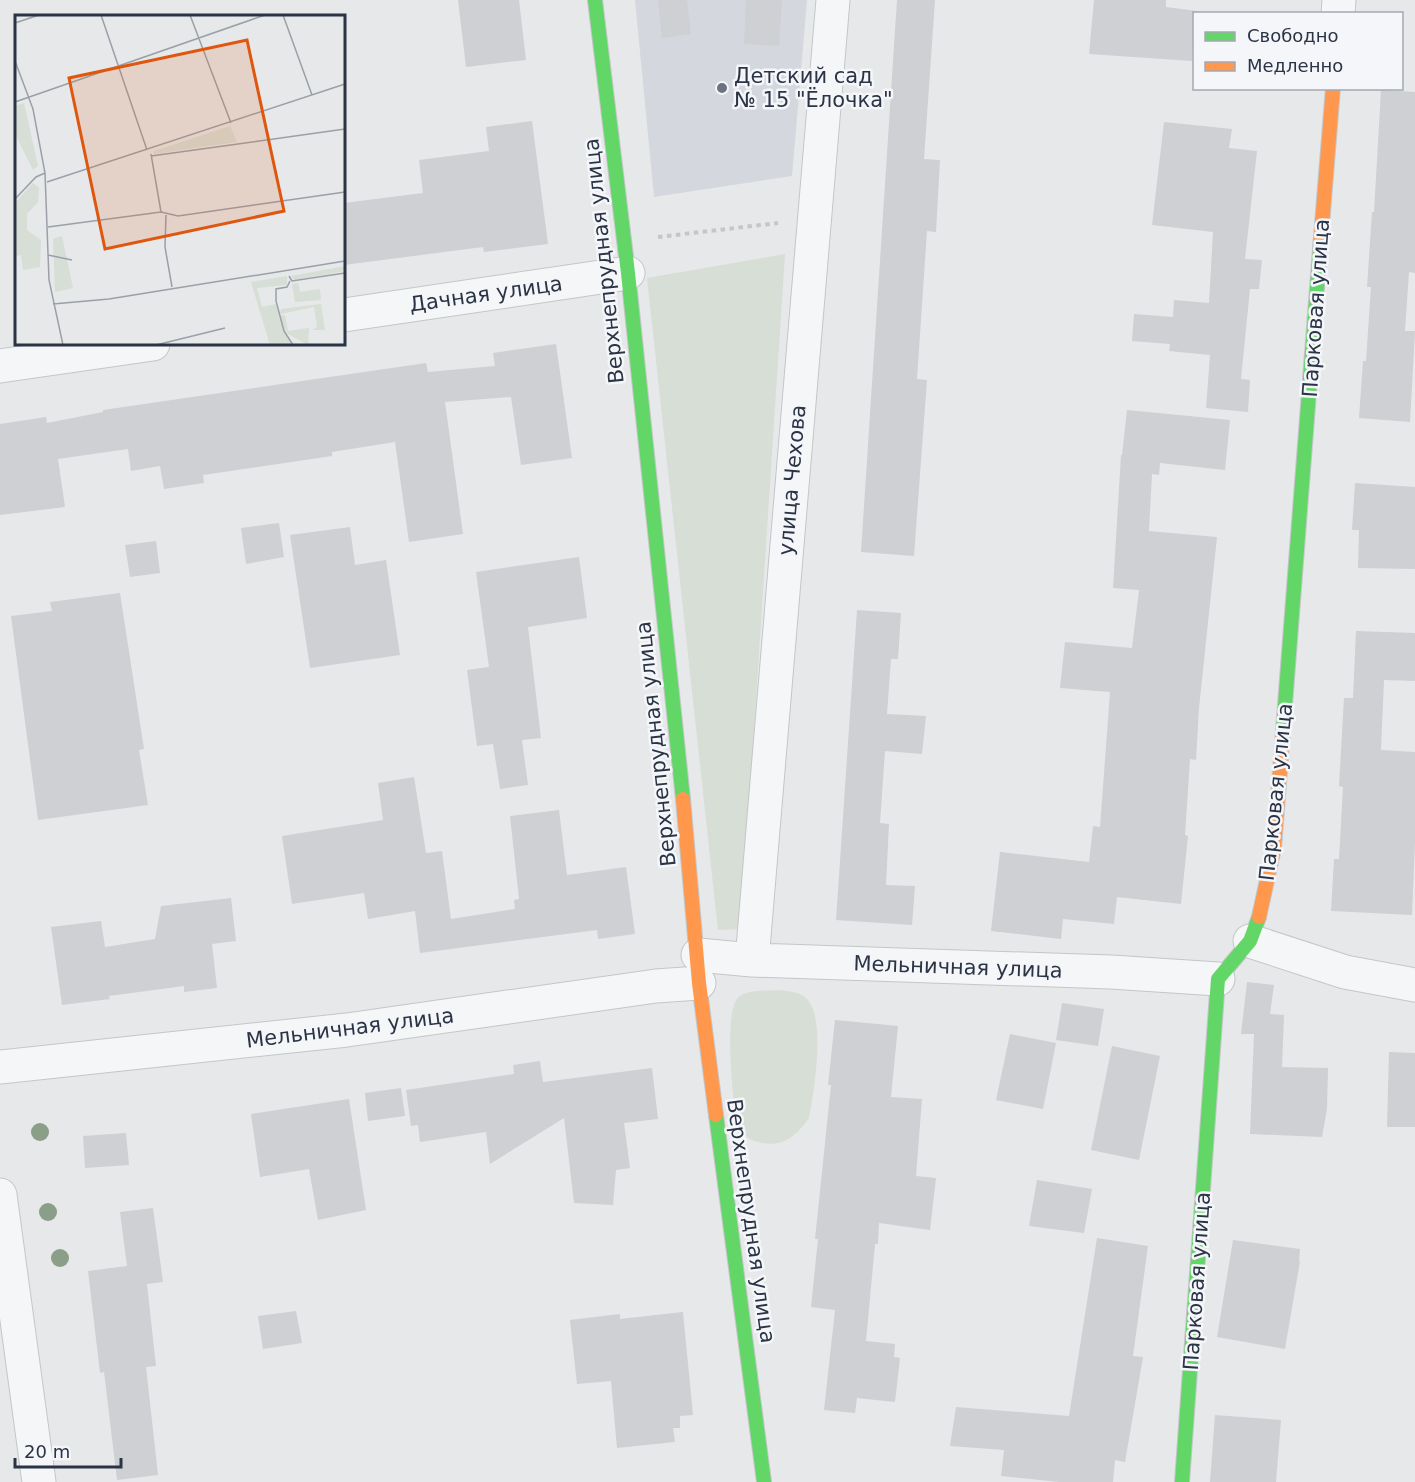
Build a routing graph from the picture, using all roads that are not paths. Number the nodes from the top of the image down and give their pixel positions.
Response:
1 (595, 0) edge
2 (833, 0) edge
3 (1333, 90) edge
4 (626, 257) junction
5 (345, 315) edge
6 (146, 345) edge
7 (0, 366) edge
8 (1250, 941) junction
9 (752, 960) junction
10 (699, 969) junction
11 (1218, 979) junction
12 (1415, 985) edge
13 (0, 1067) edge
14 (0, 1196) edge
15 (39, 1482) edge
16 (764, 1482) edge
17 (1182, 1482) edge

1 - 4 street, Верхнепрудная улица
2 - 9 street, улица Чехова
3 - 8 street, Парковая улица
4 - 5 street, Дачная улица
4 - 10 street, Верхнепрудная улица
6 - 7 street
8 - 11 street, Парковая улица
8 - 12 street
9 - 10 street, Мельничная улица
9 - 11 street, Мельничная улица
10 - 13 street, Мельничная улица
10 - 16 street, Верхнепрудная улица
11 - 17 street, Парковая улица
14 - 15 street

